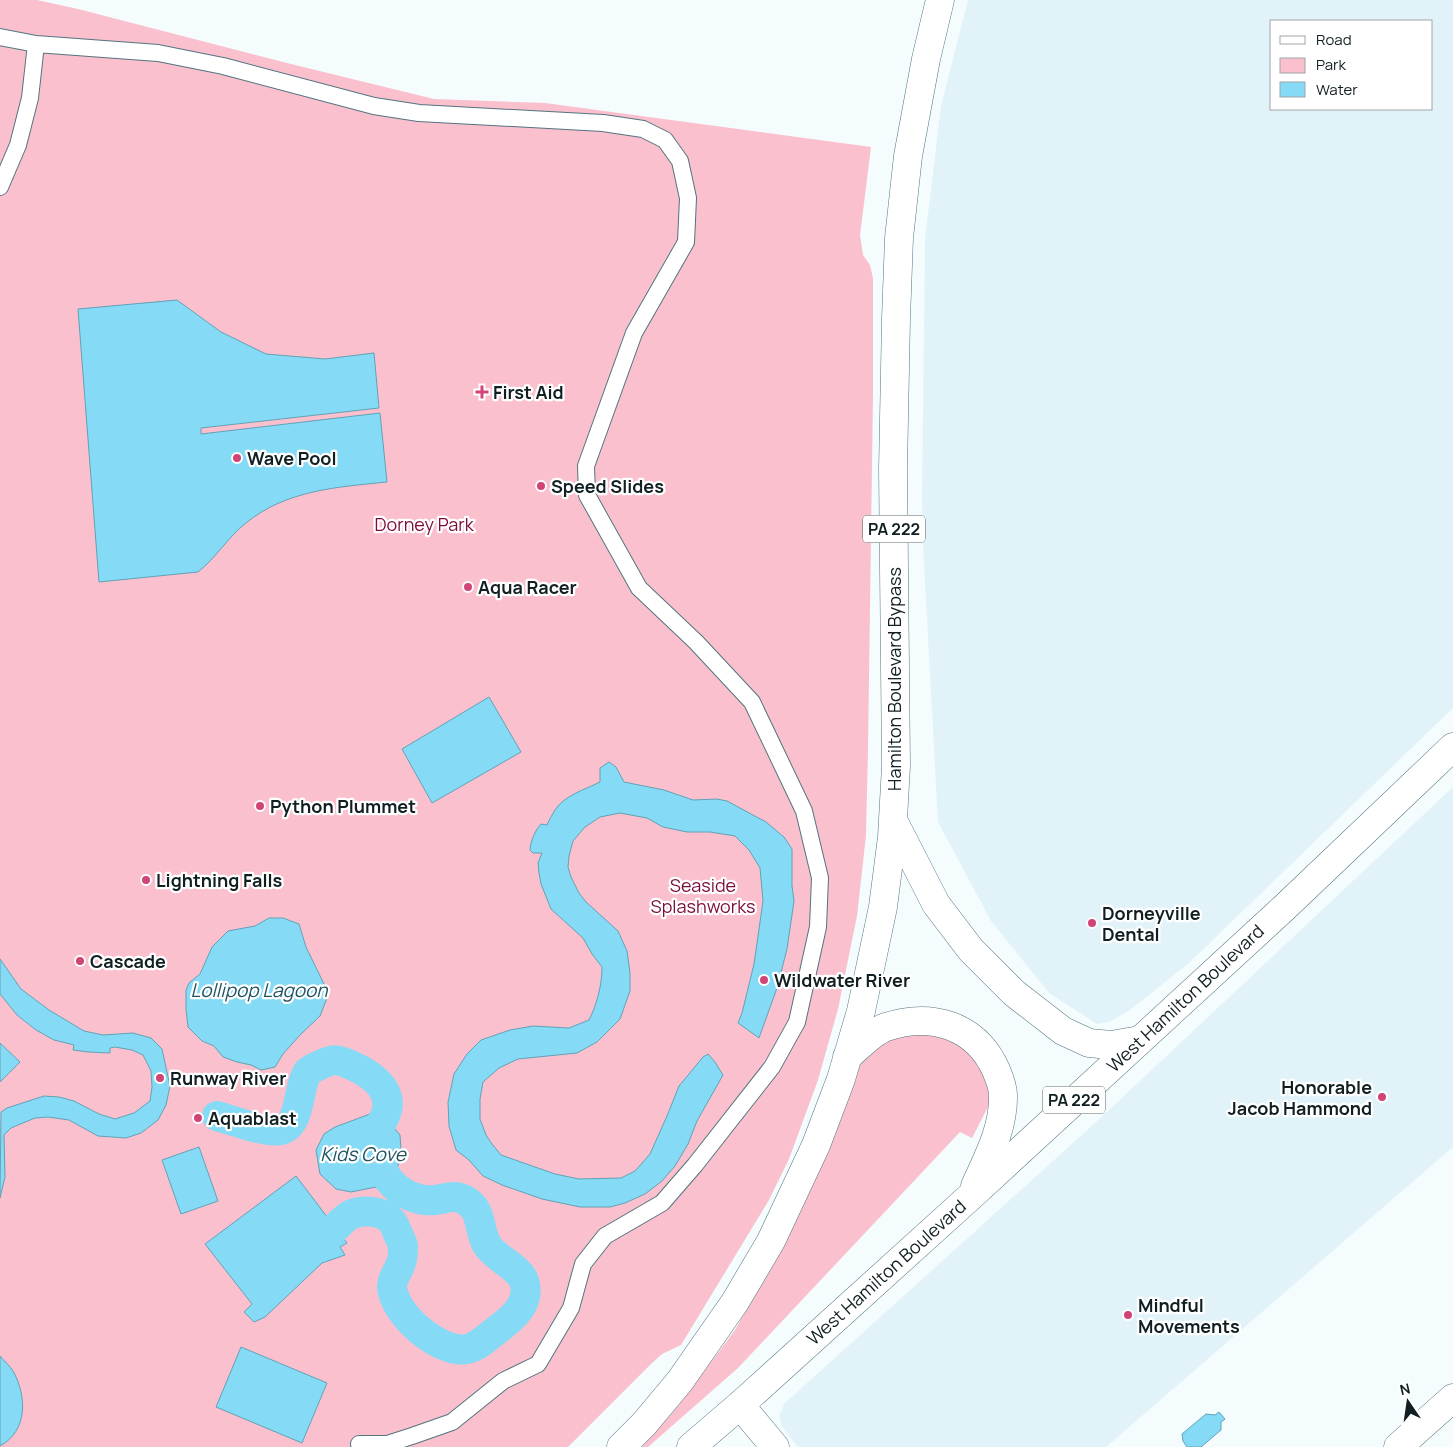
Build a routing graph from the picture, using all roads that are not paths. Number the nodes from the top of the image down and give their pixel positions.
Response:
1 (940, 0) edge
2 (0, 37) edge
3 (36, 44) junction
4 (0, 187) edge
5 (1453, 747) edge
6 (892, 820) junction
7 (1140, 1040) junction
8 (847, 1057) junction
9 (972, 1194) junction
10 (1453, 1398) edge
11 (740, 1404) junction
12 (359, 1444) dead end
13 (621, 1447) edge
14 (691, 1447) edge
15 (775, 1447) edge
16 (1398, 1447) edge

1 - 6 main road, Hamilton Boulevard Bypass / PA 222
2 - 3 lane
3 - 4 lane
3 - 12 lane
5 - 7 main road, West Hamilton Boulevard / PA 222
6 - 7 main road
6 - 8 main road, Hamilton Boulevard Bypass / PA 222
7 - 9 main road, West Hamilton Boulevard / PA 222
8 - 9 main road
8 - 13 main road, PA 222
9 - 11 main road, West Hamilton Boulevard / PA 222
10 - 16 main road
11 - 14 main road, West Hamilton Boulevard / PA 222
11 - 15 main road

